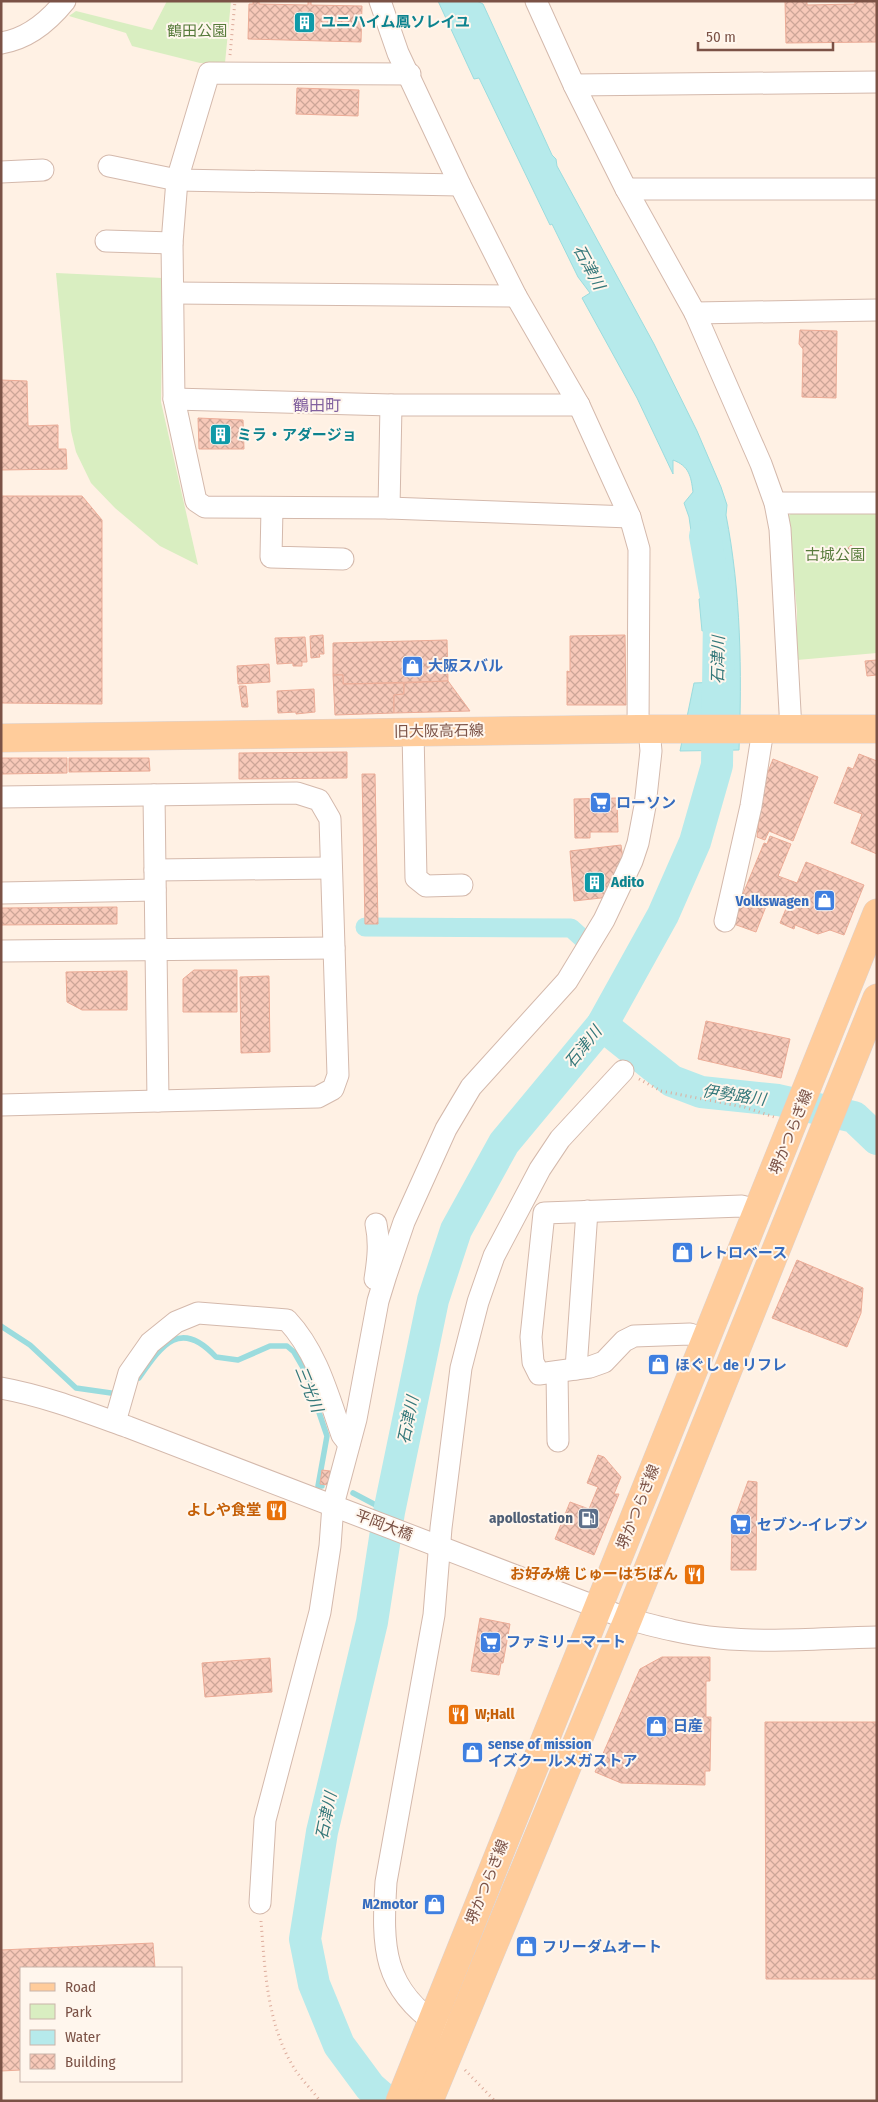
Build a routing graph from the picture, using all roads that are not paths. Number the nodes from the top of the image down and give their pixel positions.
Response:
1 (65, 1) edge
2 (380, 1) edge
3 (536, 1) edge
4 (1, 43) edge
5 (410, 74) junction
6 (877, 82) edge
7 (574, 85) junction
8 (109, 166) dead end
9 (43, 170) dead end
10 (1, 172) edge
11 (176, 180) junction
12 (460, 185) junction
13 (877, 188) edge
14 (626, 189) junction
15 (106, 240) dead end
16 (172, 243) junction
17 (174, 293) junction
18 (516, 296) junction
19 (877, 310) edge
20 (695, 313) junction
21 (174, 399) junction
22 (391, 405) junction
23 (579, 405) junction
24 (775, 503) junction
25 (877, 503) edge
26 (272, 508) junction
27 (389, 508) junction
28 (630, 517) junction
29 (342, 559) dead end
30 (652, 729) junction
31 (877, 729) edge
32 (759, 730) junction
33 (791, 730) junction
34 (413, 731) junction
35 (1, 738) edge
36 (154, 795) junction
37 (1, 796) edge
38 (331, 868) junction
39 (155, 880) junction
40 (462, 885) dead end
41 (1, 893) edge
42 (877, 913) edge
43 (725, 921) dead end
44 (334, 948) junction
45 (156, 950) junction
46 (1, 951) edge
47 (877, 998) edge
48 (623, 1071) road end
49 (158, 1101) junction
50 (1, 1105) edge
51 (587, 1211) junction
52 (760, 1211) junction
53 (376, 1224) dead end
54 (378, 1301) junction
55 (707, 1340) junction
56 (566, 1370) junction
57 (1, 1388) edge
58 (115, 1422) junction
59 (558, 1441) dead end
60 (348, 1444) junction
61 (337, 1506) junction
62 (434, 1545) junction
63 (597, 1607) junction
64 (628, 1619) junction
65 (877, 1636) edge
66 (260, 1903) road end
67 (429, 2028) junction
68 (451, 2046) junction
69 (400, 2101) edge
70 (429, 2101) edge

1 - 4 street
2 - 5 street
3 - 7 street
5 - 11 street
5 - 12 street
6 - 7 street
7 - 14 street
8 - 11 street
9 - 10 street
11 - 12 street
11 - 16 street
12 - 18 street
13 - 14 street
14 - 20 street
15 - 16 street
16 - 17 street
17 - 18 street
17 - 21 street
18 - 23 street
19 - 20 street
20 - 24 street
21 - 22 street
21 - 26 street
22 - 23 street
22 - 27 street
23 - 28 street
24 - 25 street
24 - 33 street
26 - 27 street
26 - 29 street
27 - 28 street
28 - 30 street
30 - 32 main road, 旧大阪高石線
30 - 34 main road, 旧大阪高石線
30 - 54 street
31 - 33 main road, 旧大阪高石線
32 - 33 main road, 旧大阪高石線
32 - 43 street
34 - 35 main road, 旧大阪高石線
34 - 40 street
36 - 37 street
36 - 38 street
36 - 39 street
38 - 39 street
38 - 44 street
39 - 41 street
39 - 45 street
42 - 52 main road, 堺かつらぎ線
44 - 45 street
44 - 49 street
45 - 46 street
45 - 49 street
47 - 64 main road, 堺かつらぎ線
48 - 62 street
49 - 50 street
51 - 52 street
51 - 56 street
51 - 56 street
52 - 55 main road, 堺かつらぎ線
53 - 54 street
54 - 60 street
55 - 56 street
55 - 63 main road, 堺かつらぎ線
56 - 59 street
57 - 58 street, 平岡大橋
58 - 60 street
58 - 61 street, 平岡大橋
60 - 61 street
61 - 62 street, 平岡大橋
61 - 66 street
62 - 63 street, 平岡大橋
62 - 67 street
63 - 64 street, 平岡大橋
63 - 67 main road, 堺かつらぎ線
64 - 65 street, 平岡大橋
64 - 68 main road, 堺かつらぎ線
67 - 68 street
67 - 69 main road, 堺かつらぎ線
68 - 70 main road, 堺かつらぎ線

